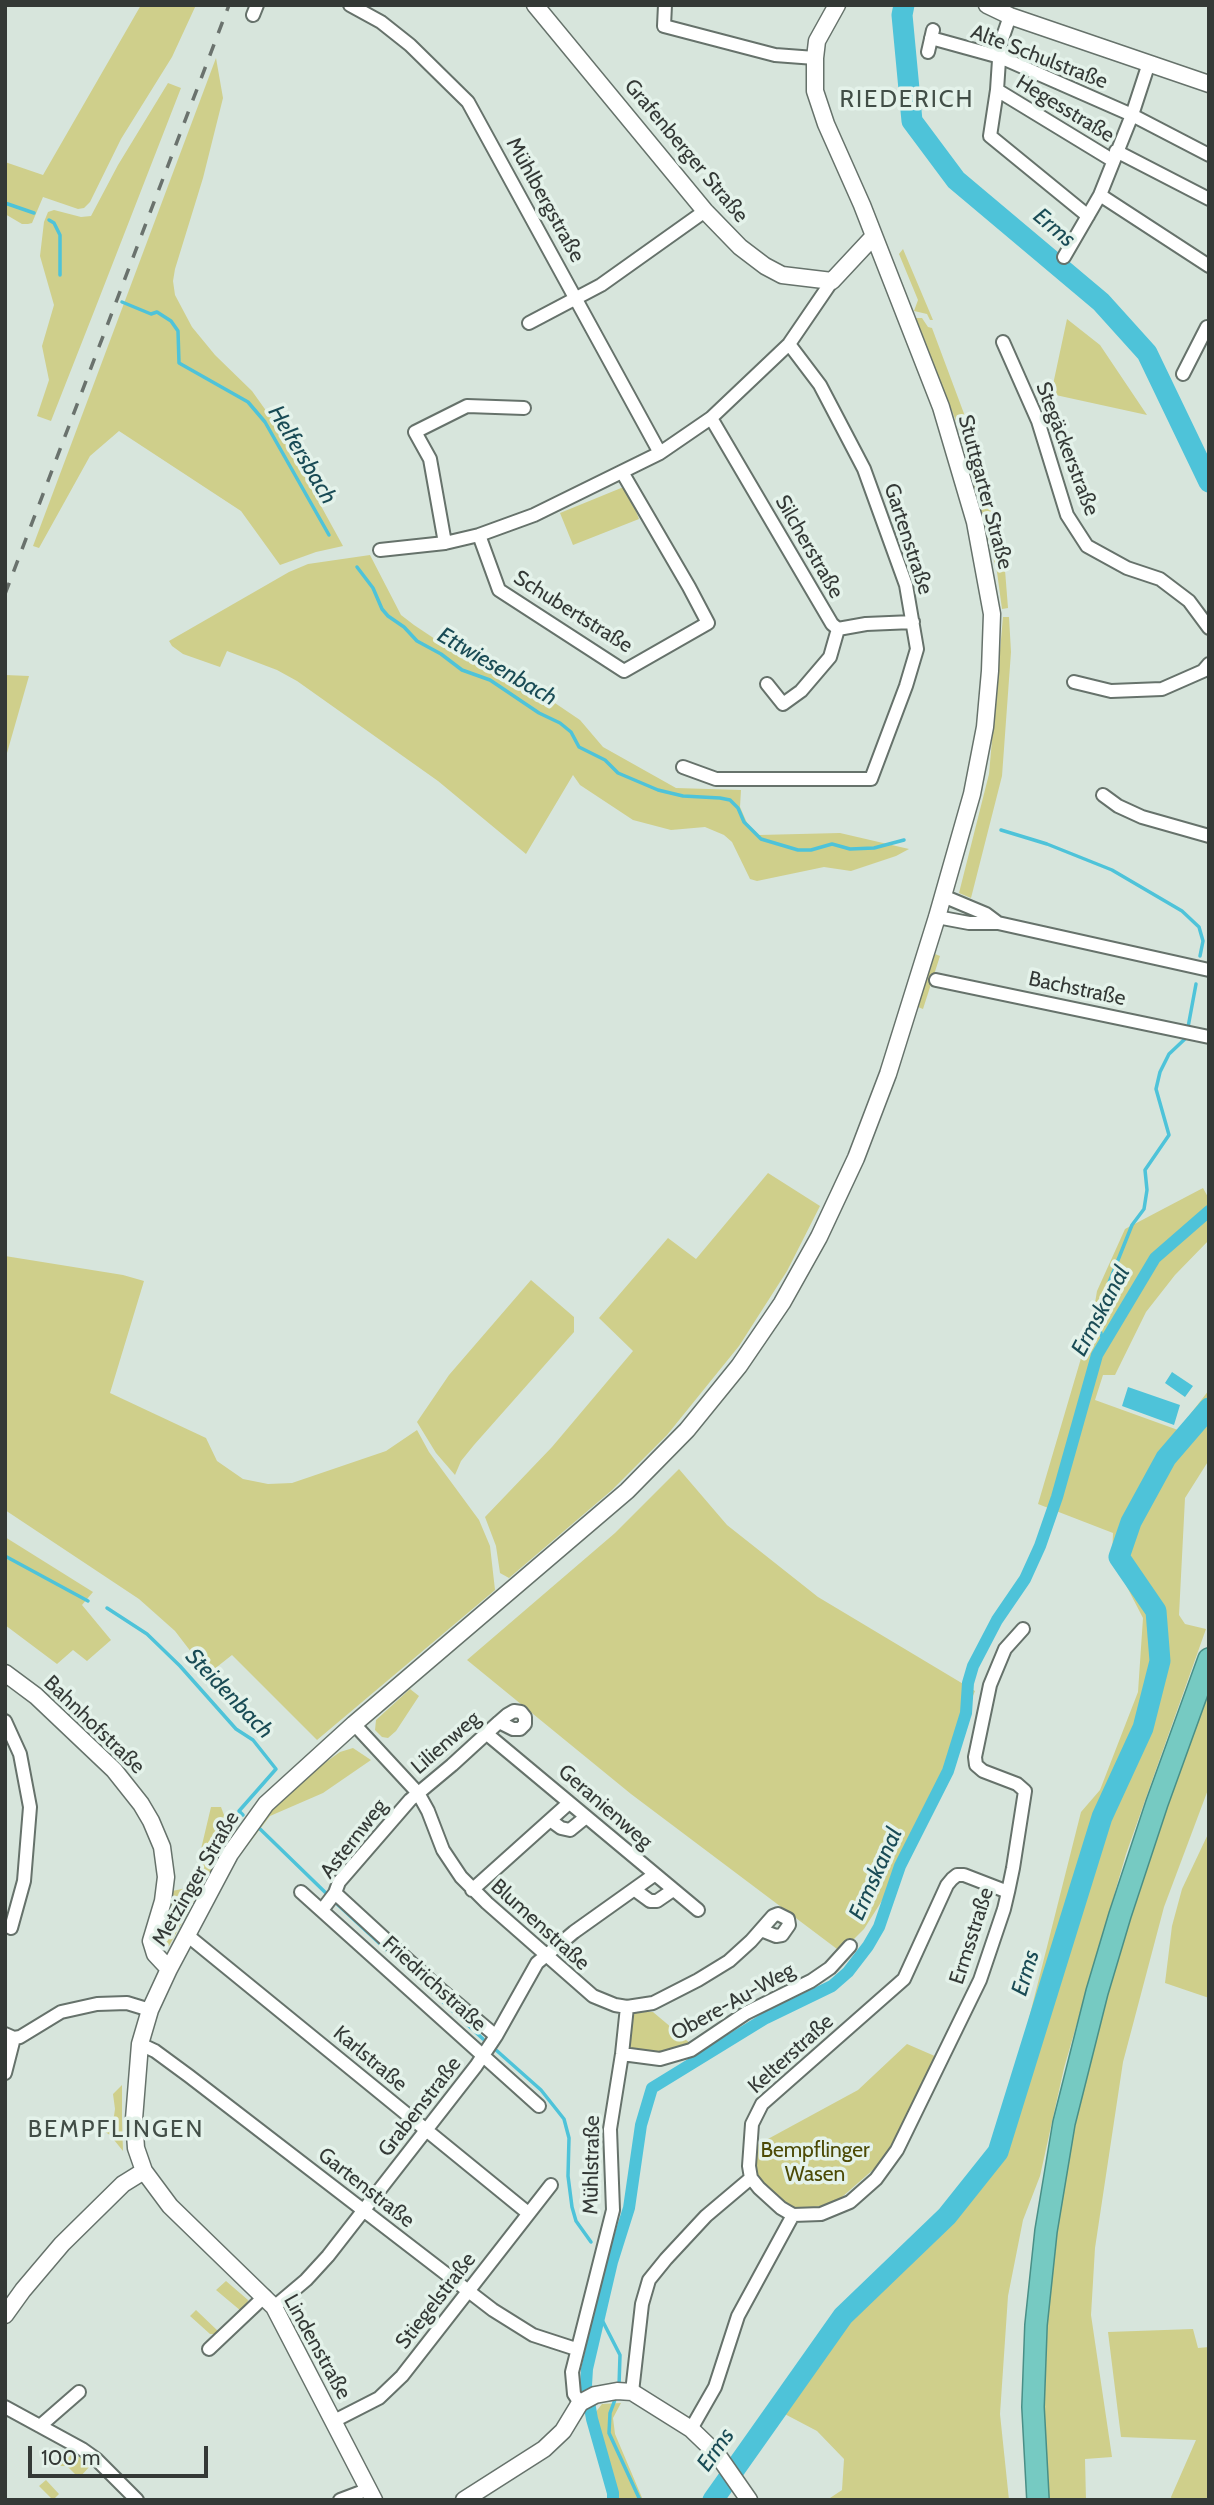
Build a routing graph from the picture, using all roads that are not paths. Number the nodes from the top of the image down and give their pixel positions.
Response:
1 (350, 5) edge
2 (535, 5) edge
3 (665, 5) edge
4 (837, 5) edge
5 (986, 5) edge
6 (1010, 16) junction
7 (928, 52) dead end
8 (1000, 57) junction
9 (815, 58) junction
10 (1149, 63) junction
11 (1209, 85) edge
12 (997, 90) junction
13 (1132, 115) junction
14 (1209, 155) edge
15 (1114, 156) junction
16 (1100, 195) junction
17 (1209, 199) edge
18 (705, 211) junction
19 (1088, 216) junction
20 (874, 236) junction
21 (1064, 257) dead end
22 (1209, 266) edge
23 (832, 281) junction
24 (577, 297) junction
25 (529, 323) dead end
26 (1209, 328) edge
27 (1003, 342) dead end
28 (789, 344) junction
29 (1182, 374) dead end
30 (524, 408) dead end
31 (711, 418) junction
32 (660, 453) junction
33 (622, 472) junction
34 (479, 535) junction
35 (445, 543) junction
36 (380, 550) dead end
37 (913, 622) junction
38 (1209, 628) edge
39 (838, 629) junction
40 (1209, 664) edge
41 (1074, 682) dead end
42 (767, 684) dead end
43 (683, 767) dead end
44 (1103, 795) dead end
45 (1209, 836) edge
46 (943, 897) junction
47 (937, 917) junction
48 (998, 923) junction
49 (1209, 970) edge
50 (936, 980) dead end
51 (1209, 1038) edge
52 (1023, 1629) dead end
53 (448, 1646) joint
54 (1209, 1659) edge
55 (5, 1673) edge
56 (5, 1721) edge
57 (499, 1722) dead end
58 (354, 1724) junction
59 (487, 1734) junction
60 (418, 1793) junction
61 (569, 1803) junction
62 (586, 1817) junction
63 (550, 1820) junction
64 (654, 1875) junction
65 (472, 1890) junction
66 (635, 1890) junction
67 (673, 1890) junction
68 (301, 1892) dead end
69 (1008, 1892) junction
70 (335, 1894) junction
71 (322, 1910) junction
72 (698, 1910) dead end
73 (11, 1928) dead end
74 (761, 1930) dead end
75 (187, 1935) junction
76 (850, 1946) dead end
77 (546, 1955) junction
78 (169, 1969) junction
79 (626, 2007) junction
80 (150, 2010) junction
81 (10, 2036) edge
82 (496, 2036) junction
83 (140, 2044) junction
84 (622, 2054) junction
85 (484, 2055) junction
86 (5, 2073) edge
87 (539, 2106) dead end
88 (426, 2130) junction
89 (144, 2171) junction
90 (751, 2178) junction
91 (551, 2185) dead end
92 (364, 2210) junction
93 (528, 2213) junction
94 (793, 2215) junction
95 (468, 2291) junction
96 (270, 2301) junction
97 (5, 2315) edge
98 (209, 2349) dead end
99 (576, 2349) junction
100 (79, 2392) dead end
101 (628, 2392) junction
102 (594, 2397) junction
103 (5, 2407) edge
104 (334, 2421) junction
105 (40, 2426) junction
106 (691, 2429) junction
107 (371, 2495) edge
108 (137, 2500) edge
109 (340, 2500) edge
110 (464, 2500) edge
111 (749, 2500) edge
112 (1038, 2500) edge

1 - 24 street, Mühlbergstraße
2 - 18 street, Grafenberger Straße
3 - 9 street
4 - 9 street, Stuttgarter Straße
5 - 6 street
6 - 8 street
6 - 10 street
7 - 8 street, Alte Schulstraße
8 - 12 street
8 - 13 street, Alte Schulstraße
9 - 20 street, Stuttgarter Straße
10 - 11 street
10 - 13 street, Hegesstraße
12 - 15 street, Hegesstraße
12 - 19 street
13 - 14 street
13 - 15 street, Hegesstraße
15 - 16 street, Hegesstraße
15 - 17 street, Hegesstraße
16 - 19 street, Hegesstraße
16 - 22 street
18 - 23 street, Grafenberger Straße
18 - 24 street
19 - 21 street, Hegesstraße
20 - 23 street
20 - 46 street, Stuttgarter Straße
23 - 28 street
24 - 25 street
24 - 32 street, Mühlbergstraße
26 - 29 street
27 - 38 street, Stegäckerstraße
28 - 31 street
28 - 37 street, Gartenstraße
30 - 35 street
31 - 32 street
31 - 39 street, Silcherstraße
32 - 33 street
33 - 34 street
33 - 34 street, Schubertstraße
34 - 35 street
35 - 36 street
37 - 39 street, Silcherstraße
37 - 43 street, Gartenstraße
39 - 42 street
40 - 41 street
44 - 45 street
46 - 47 street, Stuttgarter Straße
46 - 48 street
47 - 48 street
47 - 53 street, Stuttgarter Straße
48 - 49 street
50 - 51 street, Bachstraße
52 - 69 street, Ermsstraße
53 - 58 street, Metzinger Straße
54 - 112 highway
55 - 78 street, Bahnhofstraße
56 - 73 street
57 - 59 street, Lilienweg
58 - 60 street, Blumenstraße
58 - 75 street, Metzinger Straße
59 - 60 street, Lilienweg
59 - 61 street, Geranienweg
60 - 65 street, Blumenstraße
60 - 70 street, Asternweg
61 - 62 street, Geranienweg
61 - 63 street
62 - 63 street
62 - 64 street, Geranienweg
63 - 65 street
64 - 66 street, Grabenstraße
64 - 67 street, Geranienweg
65 - 77 street, Blumenstraße
66 - 67 street
66 - 77 street, Grabenstraße
67 - 72 street, Geranienweg
68 - 71 street, Friedrichstraße
69 - 90 street, Kelterstraße
69 - 94 street, Ermsstraße
70 - 71 street, Asternweg
70 - 82 street
71 - 85 street, Friedrichstraße
74 - 79 street
75 - 78 street, Metzinger Straße
75 - 88 street, Karlstraße
76 - 84 street, Obere-Au-Weg
77 - 79 street, Blumenstraße
77 - 82 street, Grabenstraße
78 - 80 street, Metzinger Straße
79 - 84 street, Mühlstraße
80 - 81 street
80 - 83 street, Metzinger Straße
81 - 86 street
82 - 85 street, Grabenstraße
83 - 89 street, Metzinger Straße
83 - 92 street, Gartenstraße
84 - 99 street, Mühlstraße
85 - 87 street, Friedrichstraße
85 - 88 street, Grabenstraße
88 - 92 street, Grabenstraße
88 - 93 street, Karlstraße
89 - 96 street, Lindenstraße
89 - 97 street
90 - 94 street
90 - 101 street
91 - 93 street, Stiegelstraße
92 - 95 street, Gartenstraße
92 - 96 street, Grabenstraße
93 - 95 street, Stiegelstraße
94 - 106 street
95 - 99 street, Gartenstraße
95 - 104 street, Stiegelstraße
96 - 98 street, Grabenstraße
96 - 104 street, Lindenstraße
99 - 102 street, Mühlstraße
100 - 105 street
101 - 102 street
101 - 106 street
102 - 110 street
103 - 105 street
104 - 107 street, Lindenstraße
105 - 108 street
106 - 111 street
107 - 109 street

